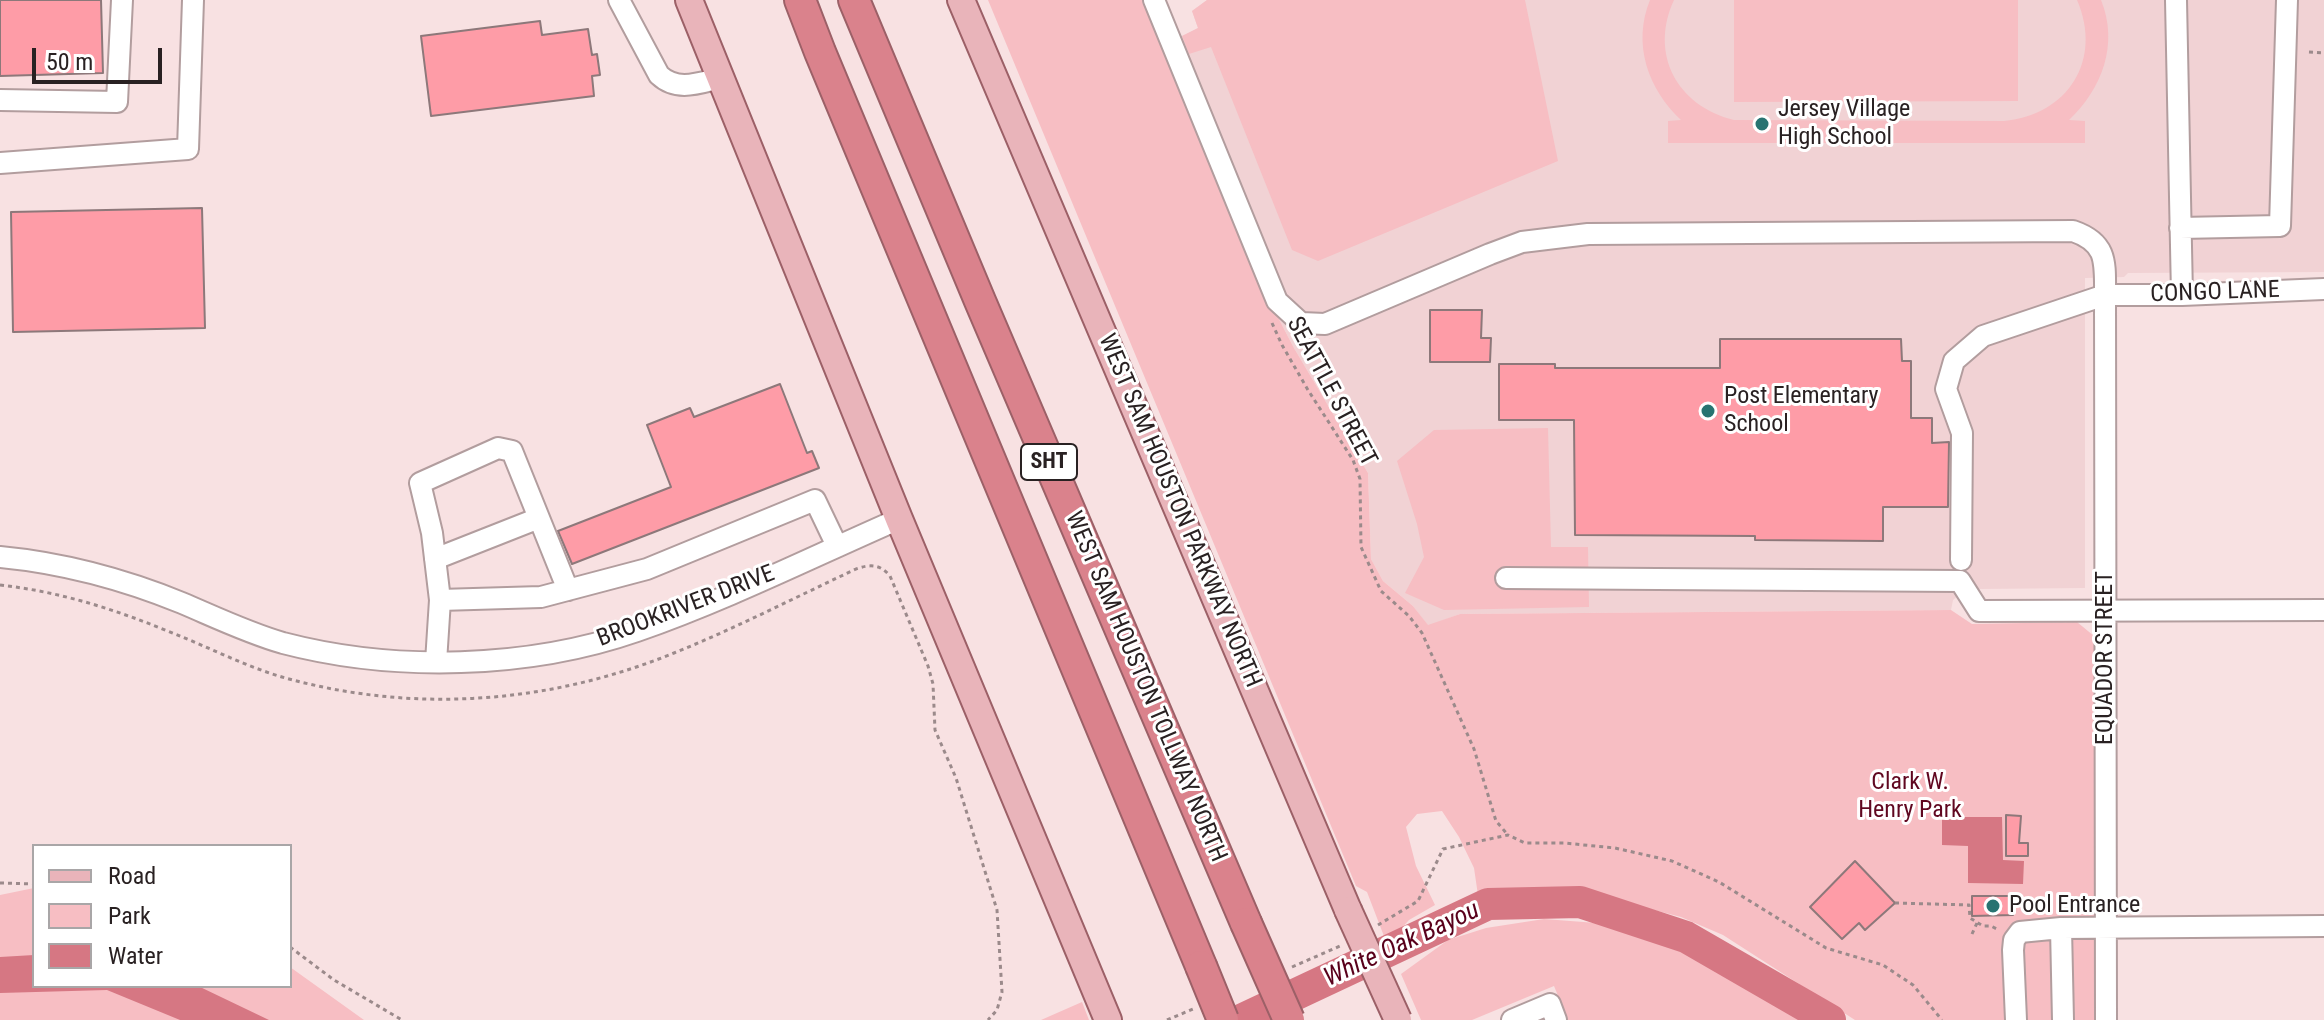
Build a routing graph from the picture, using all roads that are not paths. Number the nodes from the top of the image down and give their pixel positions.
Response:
1 (122, 0) edge
2 (193, 0) edge
3 (619, 0) edge
4 (689, 0) edge
5 (800, 0) edge
6 (854, 0) edge
7 (961, 0) edge
8 (1154, 0) edge
9 (2176, 0) edge
10 (2287, 0) edge
11 (720, 78) junction
12 (0, 100) edge
13 (0, 163) edge
14 (2180, 228) junction
15 (2324, 289) edge
16 (2105, 295) junction
17 (2182, 295) junction
18 (539, 518) junction
19 (899, 519) junction
20 (837, 546) junction
21 (0, 557) edge
22 (435, 559) junction
23 (1961, 560) dead end
24 (1506, 578) dead end
25 (568, 590) junction
26 (440, 600) junction
27 (2324, 610) edge
28 (2106, 611) junction
29 (436, 662) junction
30 (2324, 926) edge
31 (2106, 927) junction
32 (2061, 928) junction
33 (1106, 1014) edge
34 (1223, 1020) edge
35 (1289, 1020) edge
36 (1398, 1020) edge
37 (1512, 1020) edge
38 (1556, 1020) edge
39 (2016, 1020) edge
40 (2063, 1020) edge
41 (2106, 1020) edge

1 - 12 street
2 - 13 street
3 - 11 street
4 - 11 main road
5 - 34 highway, SHT, bridge
6 - 35 highway, WEST SAM HOUSTON TOLLWAY NORTH / SHT, bridge
7 - 36 main road, WEST SAM HOUSTON PARKWAY NORTH, bridge
8 - 16 street, EQUADOR STREET
9 - 14 street
10 - 14 street
11 - 19 main road
14 - 17 street
15 - 17 street, CONGO LANE
16 - 17 street, CONGO LANE
16 - 23 street, CONGO LANE
16 - 28 street, EQUADOR STREET
18 - 22 street
18 - 22 street
18 - 25 street
19 - 20 street, BROOKRIVER DRIVE
19 - 33 main road
20 - 25 street
20 - 29 street, BROOKRIVER DRIVE
21 - 29 street, BROOKRIVER DRIVE
22 - 26 street
24 - 28 street
25 - 26 street
26 - 29 street
27 - 28 street
28 - 31 street, EQUADOR STREET
30 - 31 street
31 - 32 street
31 - 41 street, EQUADOR STREET
32 - 39 street
32 - 40 street
37 - 38 street

